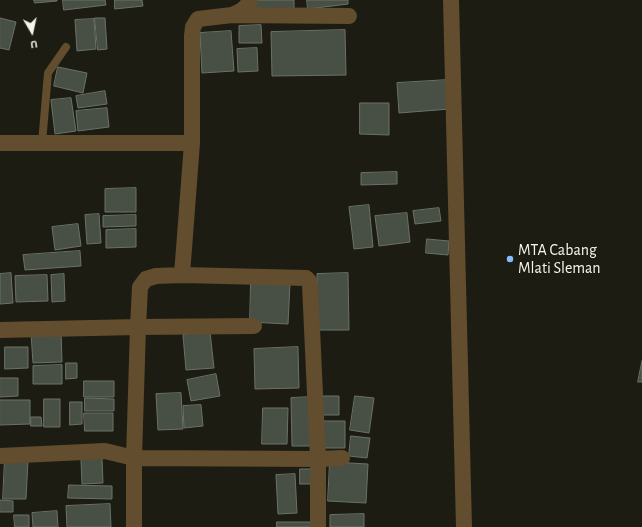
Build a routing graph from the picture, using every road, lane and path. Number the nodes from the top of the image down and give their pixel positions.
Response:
1 (250, 0) edge
2 (451, 0) edge
3 (232, 15) junction
4 (349, 16) dead end
5 (66, 47) dead end
6 (0, 143) edge
7 (42, 143) junction
8 (192, 143) junction
9 (182, 275) junction
10 (254, 326) dead end
11 (138, 327) junction
12 (0, 330) edge
13 (0, 456) edge
14 (134, 458) junction
15 (342, 458) dead end
16 (318, 459) junction
17 (134, 527) edge
18 (318, 527) edge
19 (464, 527) edge

1 - 3 street
2 - 19 street
3 - 4 street
3 - 8 street
5 - 7 lane
6 - 7 street
7 - 8 street
8 - 9 street
9 - 11 street
9 - 16 street
10 - 11 street
11 - 12 street
11 - 14 street
13 - 14 street
14 - 16 street
14 - 17 street
15 - 16 street
16 - 18 street

